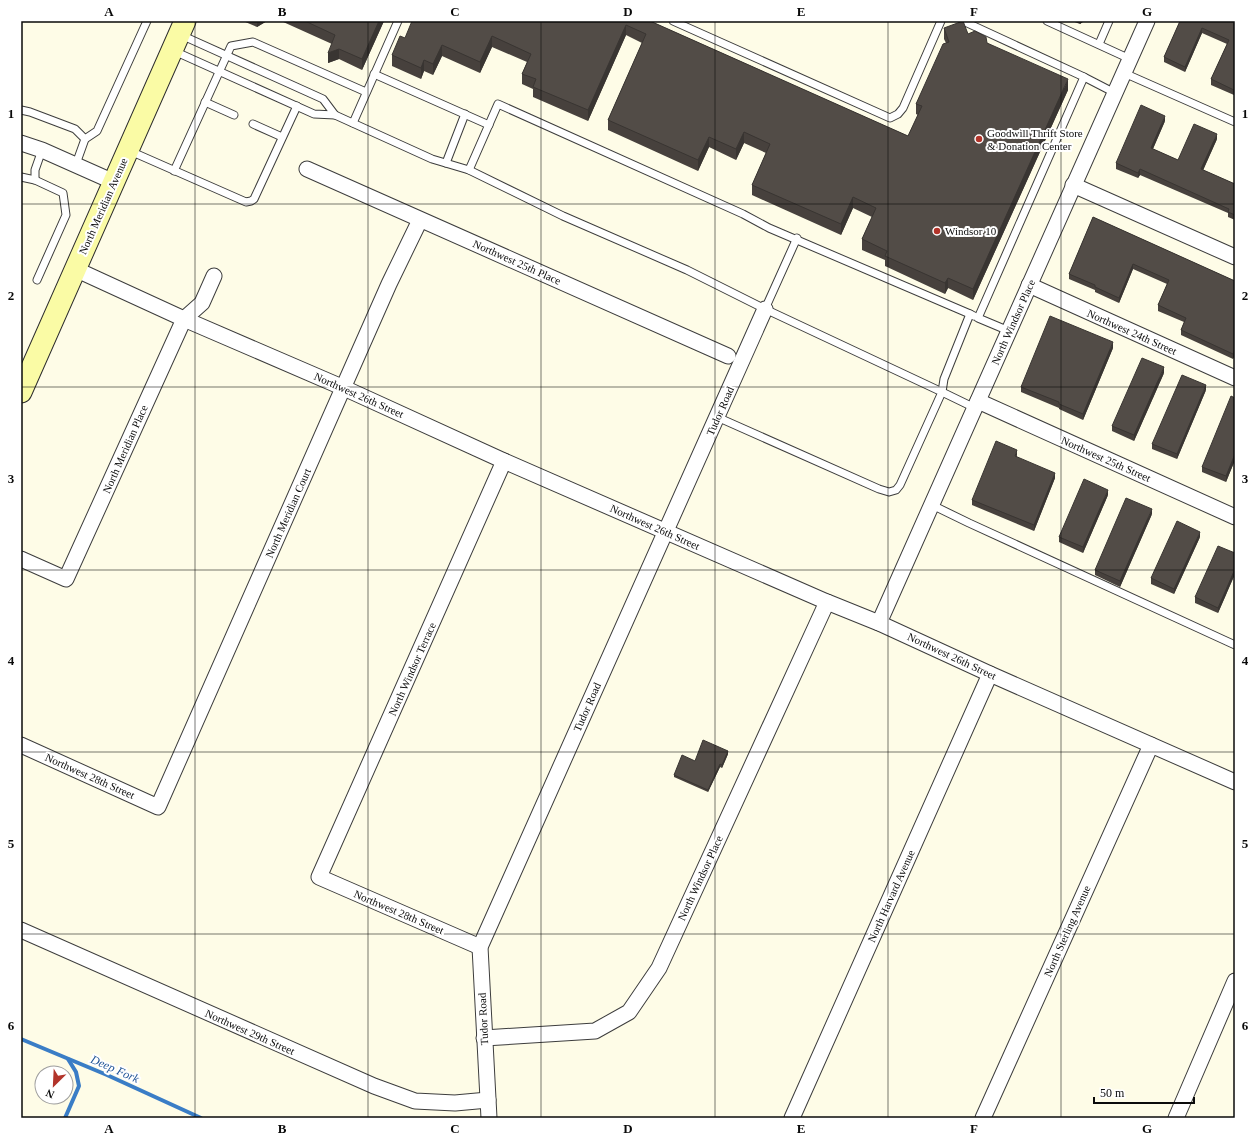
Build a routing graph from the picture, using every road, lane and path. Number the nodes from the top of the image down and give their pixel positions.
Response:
1 (147, 21) edge
2 (398, 21) edge
3 (673, 21) edge
4 (941, 21) edge
5 (963, 21) edge
6 (1047, 21) edge
7 (1109, 21) edge
8 (1147, 21) edge
9 (179, 35) edge
10 (1100, 44) junction
11 (226, 56) junction
12 (1130, 59) junction
13 (219, 71) junction
14 (1124, 73) junction
15 (374, 74) junction
16 (1084, 77) junction
17 (366, 92) junction
18 (1115, 93) junction
19 (205, 102) junction
20 (297, 106) junction
21 (21, 110) edge
22 (465, 114) junction
23 (234, 115) dead end
24 (335, 115) junction
25 (1235, 122) edge
26 (352, 123) junction
27 (253, 124) dead end
28 (489, 125) junction
29 (282, 137) junction
30 (85, 139) junction
31 (21, 143) edge
32 (42, 150) junction
33 (128, 150) junction
34 (446, 163) junction
35 (76, 164) junction
36 (306, 169) dead end
37 (469, 170) junction
38 (174, 171) junction
39 (21, 177) edge
40 (35, 180) junction
41 (114, 182) junction
42 (1073, 185) junction
43 (420, 220) junction
44 (797, 238) junction
45 (1235, 257) edge
46 (75, 269) junction
47 (214, 276) dead end
48 (37, 280) dead end
49 (1029, 285) junction
50 (765, 309) junction
51 (970, 314) junction
52 (978, 318) junction
53 (184, 319) junction
54 (1008, 331) junction
55 (728, 356) dead end
56 (1235, 378) edge
57 (344, 388) junction
58 (21, 392) edge
59 (942, 392) junction
60 (976, 405) junction
61 (715, 423) junction
62 (504, 462) junction
63 (932, 505) junction
64 (1235, 517) edge
65 (666, 531) junction
66 (21, 559) edge
67 (827, 602) junction
68 (879, 623) junction
69 (1235, 645) edge
70 (990, 674) junction
71 (21, 745) edge
72 (1151, 745) junction
73 (1235, 782) edge
74 (158, 807) joint
75 (319, 877) joint
76 (21, 930) edge
77 (480, 947) junction
78 (1235, 980) edge
79 (484, 1038) junction
80 (488, 1100) junction
81 (489, 1118) edge
82 (792, 1118) edge
83 (983, 1118) edge
84 (1176, 1118) edge

1 - 30 lane
2 - 15 lane
3 - 4 lane
5 - 16 lane
6 - 10 lane
7 - 10 lane
8 - 12 street, North Windsor Place
9 - 11 lane
9 - 13 lane
9 - 33 main road, North Meridian Avenue
10 - 12 lane
11 - 13 lane
11 - 17 lane
11 - 24 lane
12 - 14 street, North Windsor Place
13 - 19 lane
13 - 20 lane
14 - 18 street, North Windsor Place
14 - 25 lane
15 - 17 lane
15 - 22 lane
16 - 18 lane
16 - 52 lane
17 - 26 lane
18 - 42 street, North Windsor Place
19 - 23 lane
19 - 38 lane
20 - 24 lane
20 - 29 lane
21 - 30 lane
22 - 28 lane
22 - 34 lane
24 - 26 lane
26 - 34 lane
27 - 29 lane
28 - 37 lane
28 - 44 lane
29 - 38 lane
30 - 35 lane
31 - 32 street
32 - 35 street
32 - 40 lane
33 - 38 lane
33 - 41 main road, North Meridian Avenue
34 - 37 lane
35 - 41 street
36 - 43 street, Northwest 25th Place
37 - 50 lane
39 - 40 lane
40 - 48 lane
41 - 46 main road, North Meridian Avenue
42 - 45 street
42 - 49 street, North Windsor Place
43 - 55 street, Northwest 25th Place
43 - 57 street, North Meridian Court
44 - 50 lane
44 - 51 lane
46 - 53 street, Northwest 26th Street
46 - 58 main road, North Meridian Avenue
47 - 53 street
49 - 54 street, North Windsor Place
49 - 56 street, Northwest 24th Street
50 - 59 lane
50 - 61 street, Tudor Road
51 - 52 lane
51 - 59 lane
52 - 54 lane
53 - 57 street, Northwest 26th Street
53 - 66 street, North Meridian Place
54 - 60 street, North Windsor Place
57 - 62 street, Northwest 26th Street
57 - 74 street, North Meridian Court
59 - 60 lane
59 - 61 lane
60 - 63 street, North Windsor Place
60 - 64 street, Northwest 25th Street
61 - 65 street, Tudor Road
62 - 65 street, Northwest 26th Street
62 - 75 street, North Windsor Terrace
63 - 68 street, North Windsor Place
63 - 69 lane
65 - 67 street, Northwest 26th Street
65 - 77 street, Tudor Road
67 - 68 street, Northwest 26th Street
67 - 79 street, North Windsor Place
68 - 70 street, Northwest 26th Street
70 - 72 street, Northwest 26th Street
70 - 82 street, North Harvard Avenue
71 - 74 street, Northwest 28th Street
72 - 73 street, Northwest 26th Street
72 - 83 street, North Sterling Avenue
75 - 77 street, Northwest 28th Street
76 - 80 street, Northwest 29th Street
77 - 79 street, Tudor Road
78 - 84 street
79 - 80 street, Tudor Road
80 - 81 street, Tudor Road

